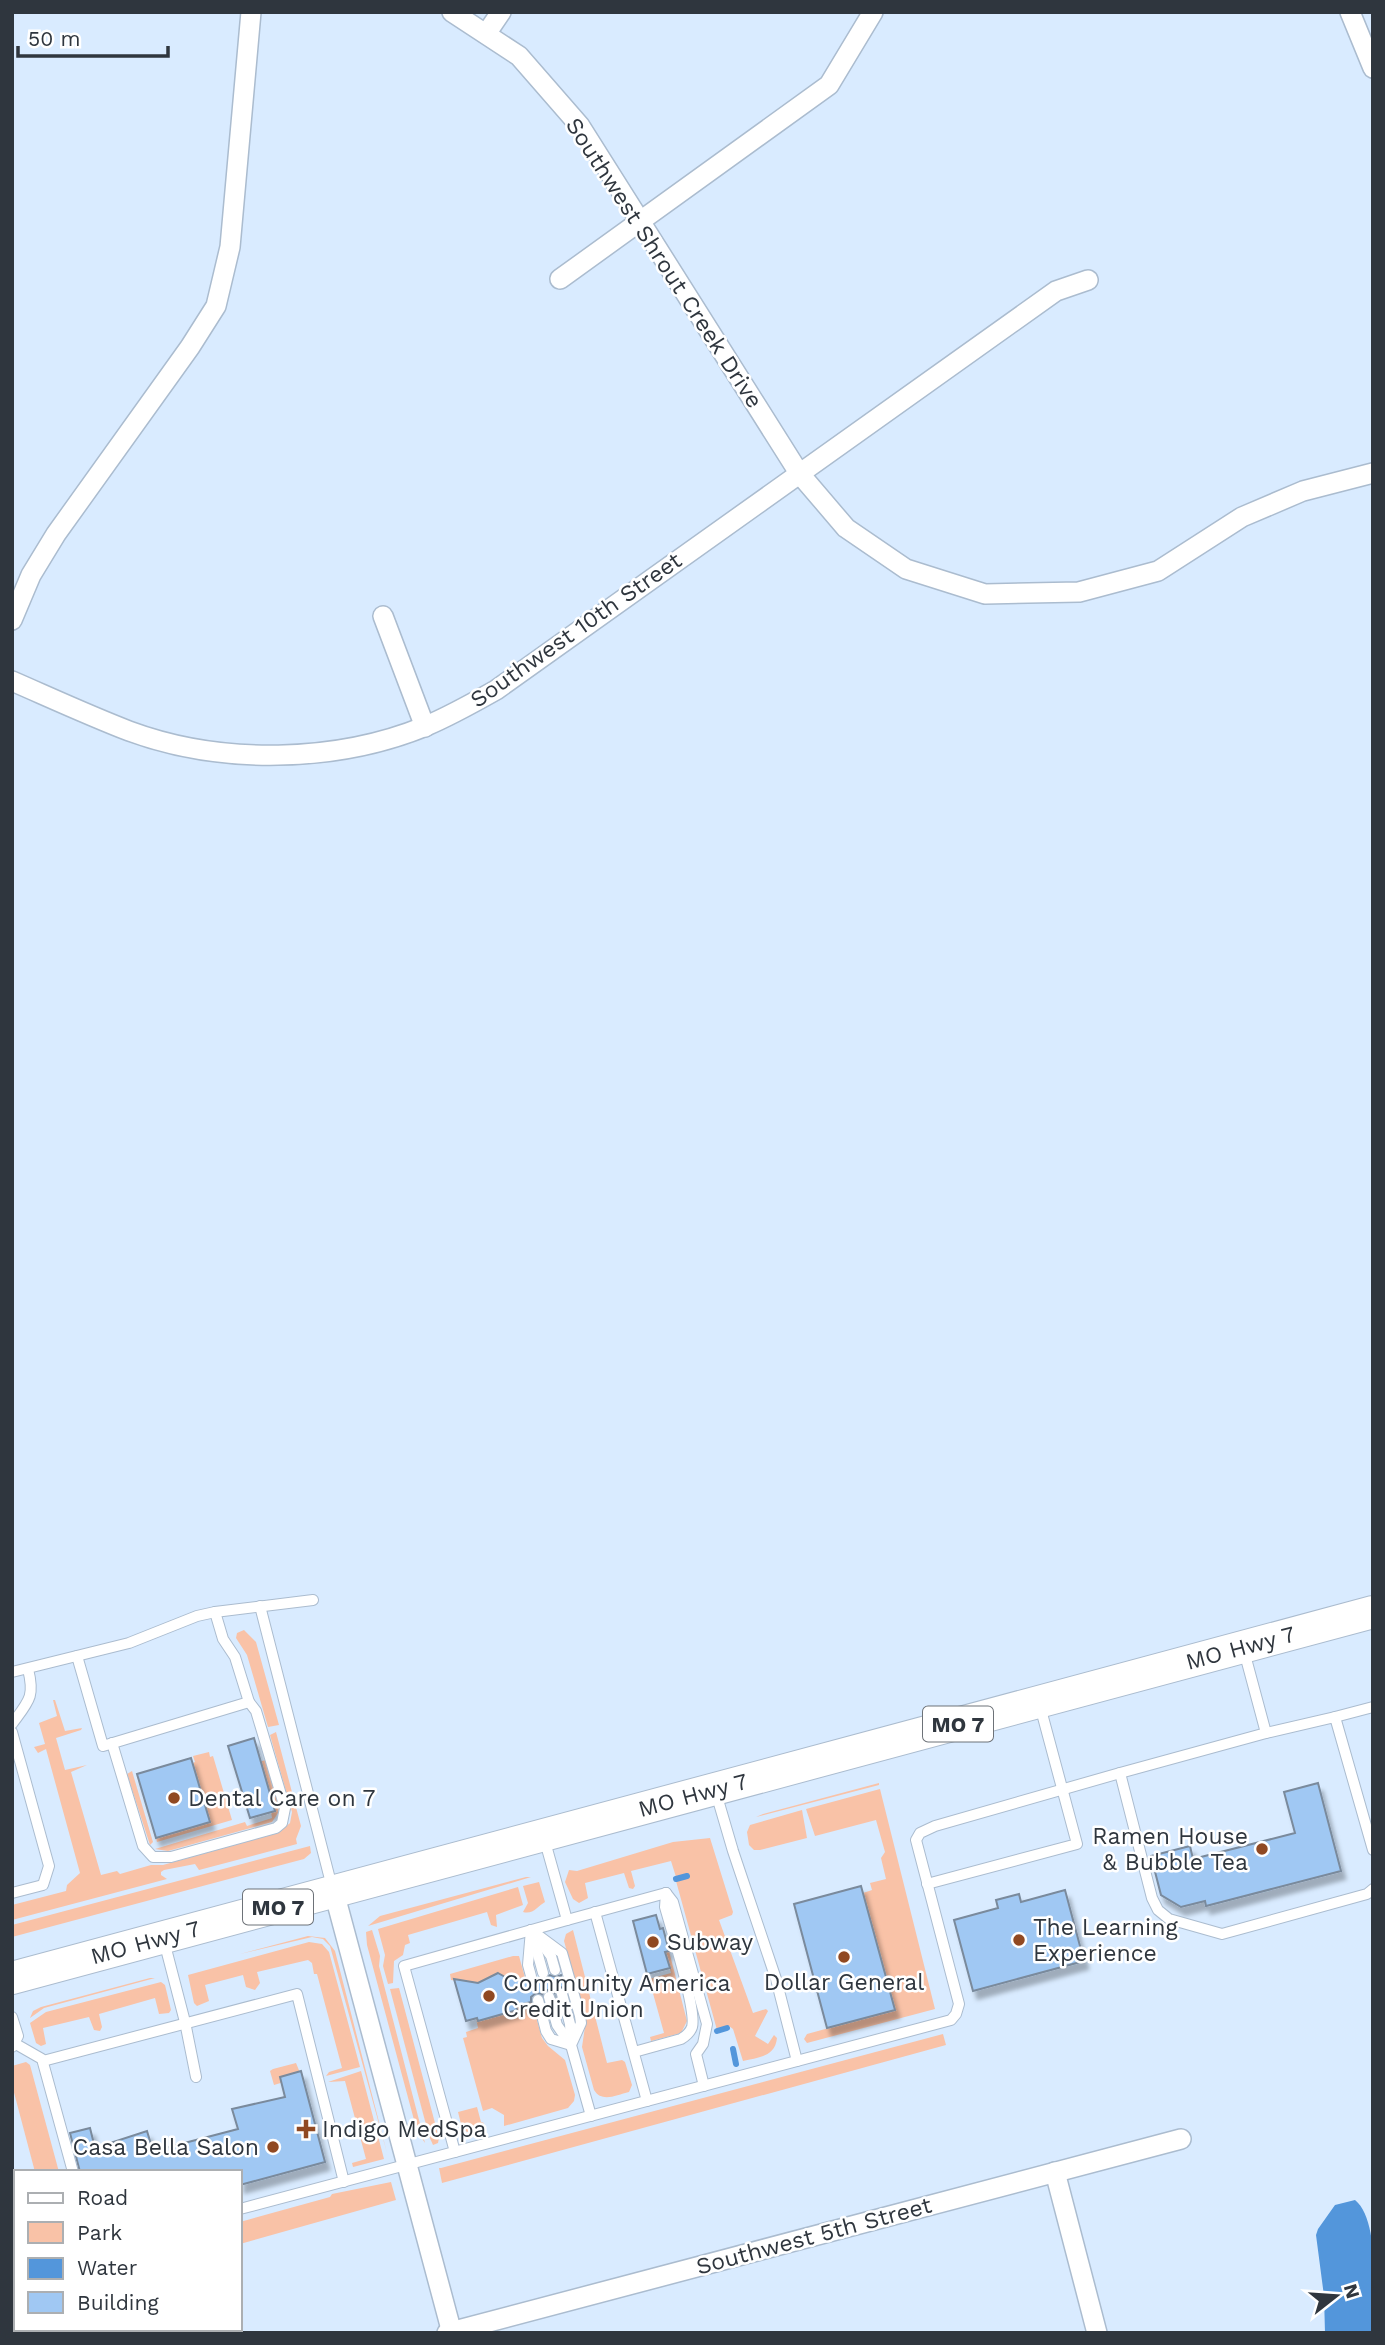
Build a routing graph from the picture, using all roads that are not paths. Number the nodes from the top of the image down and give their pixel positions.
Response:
1 (251, 12) edge
2 (452, 12) edge
3 (501, 12) edge
4 (873, 12) edge
5 (1350, 12) edge
6 (486, 34) junction
7 (1373, 68) edge
8 (640, 222) junction
9 (560, 279) dead end
10 (1088, 280) dead end
11 (799, 473) junction
12 (1373, 473) edge
13 (383, 616) dead end
14 (12, 621) edge
15 (12, 681) edge
16 (425, 727) junction
17 (313, 1600) dead end
18 (260, 1606) junction
19 (215, 1612) junction
20 (1373, 1612) edge
21 (1243, 1647) junction
22 (77, 1656) junction
23 (28, 1669) junction
24 (12, 1672) edge
25 (249, 1702) junction
26 (1039, 1702) junction
27 (1373, 1707) edge
28 (16, 1711) edge
29 (1335, 1717) junction
30 (12, 1724) edge
31 (12, 1732) edge
32 (1266, 1733) junction
33 (112, 1743) junction
34 (1120, 1773) junction
35 (715, 1789) junction
36 (1062, 1790) junction
37 (543, 1835) junction
38 (1373, 1850) edge
39 (927, 1884) junction
40 (1373, 1889) edge
41 (334, 1892) junction
42 (12, 1893) edge
43 (666, 1893) junction
44 (595, 1912) junction
45 (567, 1920) junction
46 (531, 1930) junction
47 (163, 1937) junction
48 (555, 1970) dead end
49 (543, 1973) dead end
50 (531, 1976) dead end
51 (12, 1978) edge
52 (562, 1994) dead end
53 (549, 1997) dead end
54 (538, 2000) dead end
55 (12, 2017) edge
56 (185, 2022) junction
57 (13, 2045) edge
58 (571, 2045) junction
59 (634, 2052) junction
60 (43, 2061) junction
61 (797, 2061) junction
62 (196, 2077) dead end
63 (704, 2086) junction
64 (647, 2101) junction
65 (591, 2116) junction
66 (1181, 2139) dead end
67 (455, 2152) junction
68 (407, 2165) junction
69 (72, 2170) edge
70 (1055, 2172) junction
71 (344, 2182) junction
72 (242, 2208) edge
73 (451, 2332) edge
74 (1097, 2333) edge

1 - 14 street
2 - 6 street, Southwest Shrout Creek Drive
3 - 6 street
4 - 8 street
5 - 7 street
6 - 8 street, Southwest Shrout Creek Drive
8 - 9 street
8 - 11 street, Southwest Shrout Creek Drive
10 - 11 street, Southwest 10th Street
11 - 12 street
11 - 16 street, Southwest 10th Street
13 - 16 street
15 - 16 street, Southwest 10th Street
17 - 18 lane
18 - 19 lane
18 - 41 lane
19 - 22 lane
19 - 25 lane
20 - 21 main road, MO Hwy 7 / MO 7
21 - 26 main road, MO Hwy 7 / MO 7
21 - 32 lane
22 - 23 lane
22 - 33 lane
23 - 24 lane
23 - 28 lane
25 - 33 lane
25 - 33 lane
26 - 35 main road, MO Hwy 7 / MO 7
26 - 36 lane
27 - 29 lane
28 - 30 lane
29 - 32 lane
29 - 38 lane
31 - 42 lane
32 - 34 lane
34 - 36 lane
34 - 40 lane
35 - 37 main road, MO Hwy 7 / MO 7
35 - 61 lane
36 - 39 lane
36 - 39 lane
37 - 41 main road, MO Hwy 7 / MO 7
37 - 45 lane
39 - 61 lane
41 - 47 main road, MO Hwy 7 / MO 7
41 - 68 street
43 - 44 lane
43 - 59 lane
43 - 63 lane
44 - 45 lane
44 - 59 lane
45 - 46 lane
46 - 48 lane
46 - 49 lane
46 - 50 lane
46 - 58 lane
46 - 67 lane
47 - 51 main road, MO Hwy 7 / MO 7
47 - 56 lane
52 - 58 lane
53 - 58 lane
54 - 58 lane
55 - 57 lane
56 - 60 lane
56 - 62 lane
56 - 71 lane
57 - 60 lane
58 - 65 lane
59 - 64 lane
60 - 69 lane
61 - 63 lane
63 - 64 lane
64 - 65 lane
65 - 67 lane
66 - 70 street, Southwest 5th Street
67 - 68 lane
68 - 71 lane
68 - 73 street
70 - 73 street, Southwest 5th Street
70 - 74 street
71 - 72 lane

